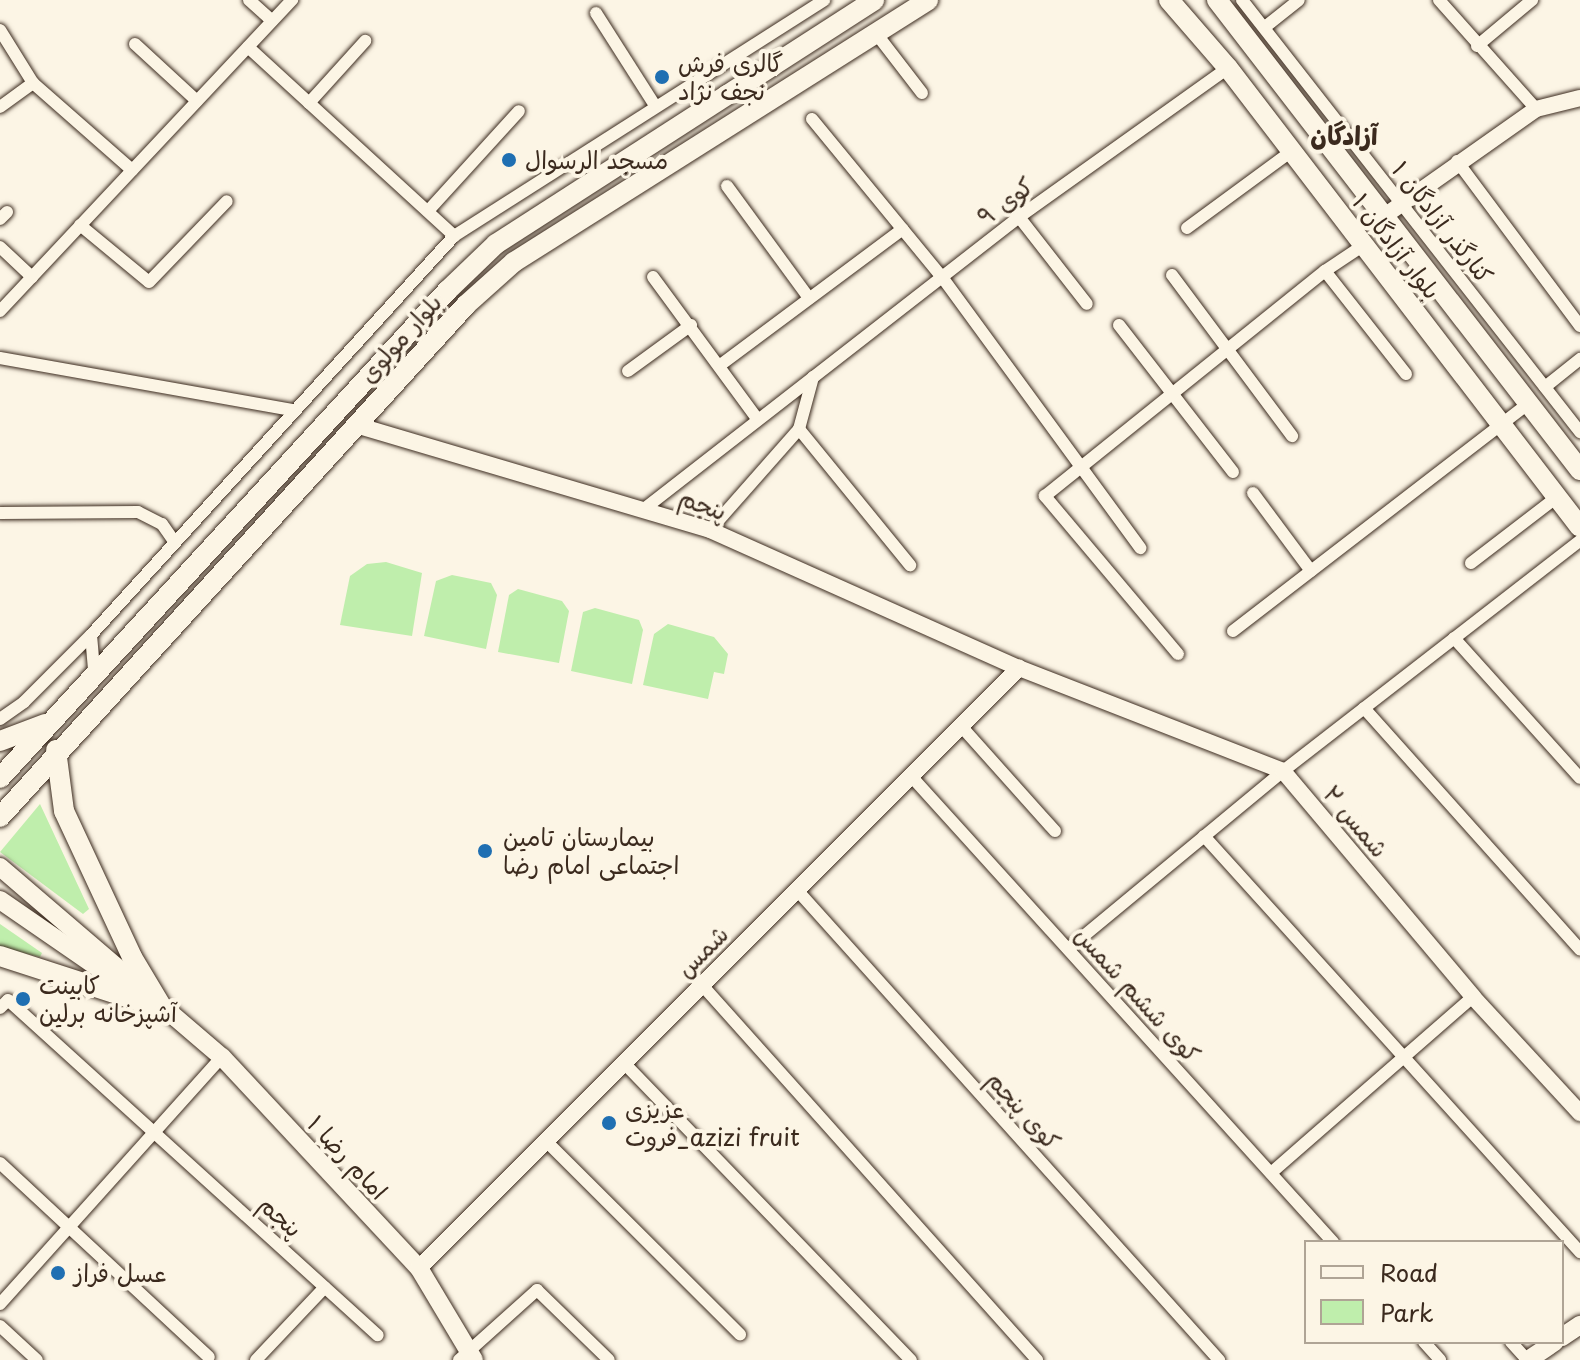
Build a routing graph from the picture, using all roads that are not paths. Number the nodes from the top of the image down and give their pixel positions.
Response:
1 (249, 0) edge
2 (292, 0) edge
3 (824, 0) edge
4 (874, 0) edge
5 (928, 0) edge
6 (1217, 0) edge
7 (1242, 0) edge
8 (1299, 0) edge
9 (1439, 0) edge
10 (1173, 2) edge
11 (1523, 3) edge
12 (596, 13) dead end
13 (272, 21) junction
14 (1265, 27) junction
15 (0, 30) edge
16 (875, 32) junction
17 (365, 41) dead end
18 (135, 44) dead end
19 (1477, 46) junction
20 (248, 47) junction
21 (1228, 68) junction
22 (33, 83) junction
23 (922, 93) dead end
24 (1580, 98) edge
25 (197, 101) junction
26 (309, 103) junction
27 (654, 104) junction
28 (0, 107) edge
29 (1536, 109) junction
30 (519, 111) dead end
31 (812, 119) dead end
32 (1292, 151) junction
33 (1457, 161) junction
34 (132, 170) junction
35 (727, 186) dead end
36 (227, 201) dead end
37 (1399, 203) junction
38 (428, 211) junction
39 (1019, 217) junction
40 (1383, 217) junction
41 (80, 225) junction
42 (1187, 228) dead end
43 (903, 229) junction
44 (454, 236) junction
45 (1364, 245) junction
46 (0, 247) edge
47 (1325, 271) junction
48 (1172, 275) dead end
49 (32, 277) junction
50 (653, 277) dead end
51 (942, 277) junction
52 (448, 290) junction
53 (809, 298) junction
54 (1087, 304) dead end
55 (466, 305) junction
56 (0, 311) edge
57 (691, 325) junction
58 (1119, 325) dead end
59 (1580, 326) edge
60 (1227, 350) junction
61 (0, 358) edge
62 (1580, 359) edge
63 (719, 366) junction
64 (628, 371) dead end
65 (1406, 374) dead end
66 (813, 377) junction
67 (1545, 387) junction
68 (1173, 393) junction
69 (1529, 403) junction
70 (293, 410) junction
71 (758, 420) junction
72 (356, 425) junction
73 (1501, 425) junction
74 (799, 429) junction
75 (1580, 432) edge
76 (1292, 436) dead end
77 (1082, 467) junction
78 (1580, 470) edge
79 (1233, 472) dead end
80 (1253, 493) dead end
81 (1557, 497) junction
82 (644, 509) junction
83 (0, 513) edge
84 (1580, 527) edge
85 (710, 530) junction
86 (174, 541) junction
87 (1580, 541) edge
88 (1140, 548) dead end
89 (1471, 563) dead end
90 (910, 565) dead end
91 (1311, 571) junction
92 (1233, 631) dead end
93 (91, 635) junction
94 (1454, 638) junction
95 (1178, 654) dead end
96 (1019, 668) junction
97 (94, 672) junction
98 (1364, 708) junction
99 (0, 719) edge
100 (49, 723) junction
101 (961, 726) junction
102 (0, 741) edge
103 (56, 750) junction
104 (1283, 771) junction
105 (911, 776) junction
106 (0, 778) edge
107 (1580, 778) edge
108 (0, 817) edge
109 (1055, 831) dead end
110 (1204, 836) junction
111 (0, 867) edge
112 (797, 890) junction
113 (0, 900) edge
114 (1068, 949) junction
115 (1580, 950) edge
116 (0, 956) edge
117 (702, 985) junction
118 (1473, 997) junction
119 (4, 1004) edge
120 (163, 1009) junction
121 (222, 1057) junction
122 (1408, 1058) junction
123 (624, 1063) junction
124 (1580, 1113) edge
125 (153, 1134) junction
126 (546, 1141) junction
127 (0, 1163) edge
128 (1271, 1173) junction
129 (69, 1227) junction
130 (1331, 1240) edge
131 (1580, 1252) edge
132 (419, 1268) junction
133 (325, 1287) junction
134 (0, 1304) edge
135 (0, 1326) edge
136 (740, 1334) dead end
137 (378, 1335) dead end
138 (1426, 1344) edge
139 (1513, 1344) edge
140 (1552, 1344) edge
141 (209, 1357) dead end
142 (467, 1357) edge
143 (37, 1360) edge
144 (256, 1360) edge
145 (609, 1360) edge
146 (911, 1360) edge
147 (1037, 1360) edge
148 (1219, 1360) edge
149 (1440, 1360) edge
150 (1528, 1360) edge

1 - 13 street
2 - 13 street
3 - 27 street
4 - 52 main road, بلوار مولوی
5 - 16 main road, بلوار مولوی
6 - 40 main road, بلوار آزادگان ۱
7 - 14 street, کنارگذر آزادگان ۱
8 - 14 street
9 - 19 street
10 - 21 main road, بلوار آزادگان ۱
11 - 19 street
12 - 27 street
13 - 20 street
14 - 37 street, کنارگذر آزادگان ۱
15 - 22 street
16 - 23 street
16 - 55 main road, بلوار مولوی
17 - 26 street
18 - 25 street
19 - 29 street
20 - 25 street
20 - 26 street
21 - 32 main road, بلوار آزادگان ۱
21 - 39 street, کوی ۹
22 - 28 street
22 - 34 street
24 - 29 street
25 - 34 street
26 - 38 street
27 - 44 street
29 - 33 street
30 - 38 street
31 - 43 street
32 - 42 street
32 - 45 main road, بلوار آزادگان ۱
33 - 37 street
33 - 59 street
34 - 41 street
35 - 53 street
36 - 41 street
37 - 40 street
37 - 67 street, کنارگذر آزادگان ۱
38 - 44 street
39 - 51 street, کوی ۹
39 - 54 street
40 - 69 main road, بلوار آزادگان ۱
41 - 49 street
43 - 51 street
43 - 53 street
44 - 70 street
45 - 47 street
45 - 73 main road, بلوار آزادگان ۱
46 - 49 street
47 - 60 street
47 - 65 street
48 - 60 street
49 - 56 street
50 - 57 street
51 - 66 street, کوی ۹
51 - 77 street
52 - 55 main road
52 - 97 main road, بلوار مولوی
53 - 63 street
55 - 72 main road, بلوار مولوی
57 - 63 street
57 - 64 street
58 - 68 street
60 - 68 street
60 - 76 street
61 - 70 street
62 - 67 street
63 - 71 street
66 - 71 street, کوی ۹
66 - 74 street
67 - 75 street, کنارگذر آزادگان ۱
68 - 77 street
68 - 79 street
69 - 73 street
69 - 78 main road, بلوار آزادگان ۱
70 - 86 street
71 - 82 street, کوی ۹
72 - 82 street, پنجم
72 - 103 main road, بلوار مولوی
73 - 81 main road, بلوار آزادگان ۱
73 - 91 street
74 - 85 street
74 - 90 street
77 - 88 street
77 - 95 street
80 - 91 street
81 - 84 main road, بلوار آزادگان ۱
81 - 89 street
82 - 85 street, پنجم
83 - 86 street
85 - 96 street, پنجم
86 - 93 street
87 - 94 street
91 - 92 street
93 - 97 street
93 - 99 street
94 - 98 street
94 - 107 street
96 - 101 street, شمس
96 - 104 street, شمس ۲
97 - 100 main road, بلوار مولوی
98 - 104 street
98 - 115 street
100 - 102 main road
100 - 106 main road, بلوار مولوی
101 - 105 street, شمس
101 - 109 street
103 - 108 main road, بلوار مولوی
103 - 120 main road
104 - 110 street
104 - 118 street, شمس ۲
105 - 112 street, شمس
105 - 114 street, کوی ششم شمس
110 - 114 street
110 - 122 street
111 - 120 main road, امام رضا ۱
112 - 117 street, شمس
112 - 148 street, کوی پنجم
113 - 120 main road, امام رضا ۱
114 - 128 street, کوی ششم شمس
116 - 120 main road
117 - 123 street, شمس
117 - 147 street
118 - 122 street
118 - 124 street, شمس ۲
119 - 125 street, پنجم
120 - 121 main road, امام رضا ۱
121 - 125 street
121 - 132 main road, امام رضا ۱
122 - 128 street
122 - 131 street
123 - 126 street, شمس
123 - 146 street
125 - 129 street
125 - 133 street, پنجم
126 - 132 street, شمس
126 - 136 street
127 - 129 street
128 - 130 street, کوی ششم شمس
129 - 134 street
129 - 141 street
132 - 142 main road, امام رضا ۱
133 - 137 street, پنجم
133 - 144 street
135 - 143 street
138 - 149 street
139 - 150 street
140 - 150 main road
142 - 145 street

